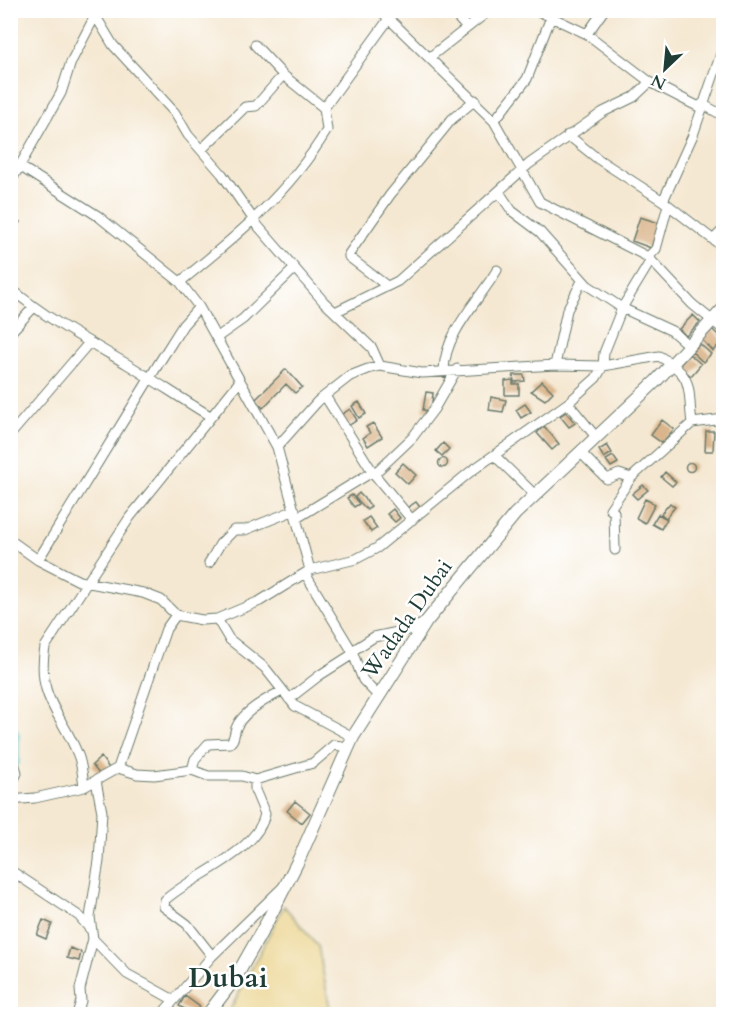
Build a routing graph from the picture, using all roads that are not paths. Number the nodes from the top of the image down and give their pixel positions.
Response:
1 (380, 10) edge
2 (451, 10) edge
3 (490, 10) edge
4 (536, 10) edge
5 (604, 10) edge
6 (94, 12) edge
7 (550, 14) edge
8 (388, 20) junction
9 (467, 28) junction
10 (587, 34) junction
11 (255, 45) dead end
12 (723, 46) edge
13 (430, 57) junction
14 (283, 75) junction
15 (650, 82) junction
16 (475, 100) junction
17 (701, 106) junction
18 (324, 108) junction
19 (723, 116) edge
20 (494, 121) junction
21 (568, 135) junction
22 (201, 150) junction
23 (21, 167) junction
24 (521, 172) junction
25 (10, 183) edge
26 (498, 192) junction
27 (665, 203) junction
28 (254, 220) junction
29 (723, 229) edge
30 (714, 239) junction
31 (723, 248) edge
32 (650, 259) junction
33 (294, 269) junction
34 (497, 270) dead end
35 (582, 280) junction
36 (180, 282) junction
37 (387, 286) junction
38 (10, 288) edge
39 (199, 307) junction
40 (33, 308) junction
41 (622, 308) junction
42 (723, 308) edge
43 (335, 312) junction
44 (710, 320) junction
45 (723, 330) edge
46 (10, 333) edge
47 (216, 338) junction
48 (88, 344) junction
49 (687, 344) junction
50 (555, 365) junction
51 (672, 365) junction
52 (380, 366) junction
53 (603, 366) junction
54 (458, 369) junction
55 (444, 370) junction
56 (150, 378) junction
57 (240, 381) junction
58 (325, 396) junction
59 (568, 403) junction
60 (210, 416) junction
61 (723, 420) edge
62 (692, 423) junction
63 (10, 435) edge
64 (596, 437) junction
65 (277, 447) junction
66 (580, 452) junction
67 (494, 455) junction
68 (373, 473) junction
69 (631, 478) junction
70 (535, 495) junction
71 (296, 514) junction
72 (412, 520) junction
73 (10, 540) edge
74 (615, 550) dead end
75 (38, 560) junction
76 (209, 563) dead end
77 (308, 572) junction
78 (89, 584) junction
79 (176, 615) junction
80 (217, 619) junction
81 (426, 622) junction
82 (352, 652) junction
83 (282, 691) junction
84 (378, 697) junction
85 (290, 699) junction
86 (350, 742) junction
87 (10, 748) edge
88 (118, 768) junction
89 (192, 770) junction
90 (255, 780) junction
91 (96, 781) junction
92 (10, 786) edge
93 (84, 787) junction
94 (10, 800) edge
95 (10, 870) edge
96 (286, 884) junction
97 (91, 934) junction
98 (212, 956) junction
99 (172, 999) junction
100 (77, 1014) edge
101 (162, 1014) edge
102 (208, 1014) edge

1 - 8 street
2 - 9 street
3 - 9 street
4 - 7 street
5 - 10 street
6 - 22 street
6 - 23 street
7 - 10 street
7 - 20 street
8 - 13 street
8 - 18 street
9 - 13 street
10 - 15 street
11 - 14 street
12 - 17 street
13 - 16 street
14 - 18 street
14 - 22 street
15 - 17 street
15 - 21 street
16 - 20 street
16 - 37 street
17 - 19 street
17 - 27 street
18 - 28 street
20 - 24 street
21 - 24 street
21 - 27 street
22 - 28 street
23 - 25 street
23 - 36 street
24 - 26 street
24 - 32 street
26 - 35 street
26 - 37 street
27 - 30 street
27 - 32 street
28 - 33 street
28 - 36 street
29 - 30 street
30 - 31 street
32 - 41 street
32 - 44 street
33 - 43 street
33 - 47 street
34 - 55 street
35 - 41 street
35 - 50 street
36 - 39 street
37 - 43 street
38 - 40 street
39 - 47 street
39 - 56 street
40 - 46 street
40 - 48 street
41 - 49 street
41 - 53 street
42 - 44 street, Wadada Dubai
43 - 52 street
44 - 45 street
44 - 49 street, Wadada Dubai
47 - 57 street
48 - 56 street
48 - 63 street
49 - 51 street, Wadada Dubai
50 - 53 street
50 - 54 street
51 - 53 street
51 - 62 street
51 - 64 street, Wadada Dubai
52 - 55 street
52 - 58 street
53 - 59 street
54 - 55 street
54 - 68 street
56 - 60 street
56 - 75 street
57 - 60 street
57 - 65 street
58 - 65 street
58 - 68 street
59 - 64 street
59 - 67 street
60 - 78 street
61 - 62 street
62 - 69 street
64 - 66 street, Wadada Dubai
65 - 71 street
66 - 69 street
66 - 70 street, Wadada Dubai
67 - 70 street
67 - 72 street
68 - 71 street
68 - 72 street
69 - 74 street
70 - 81 street, Wadada Dubai
71 - 76 street
71 - 77 street
72 - 77 street
73 - 75 street
75 - 78 street
77 - 80 street
77 - 82 street
78 - 79 street
78 - 93 street
79 - 80 street
79 - 88 street
80 - 83 street
81 - 82 street
81 - 84 street, Wadada Dubai
82 - 84 street
82 - 85 street
83 - 85 street
83 - 89 street
84 - 86 street, Wadada Dubai
85 - 86 street
86 - 90 street
86 - 96 street, Wadada Dubai
87 - 92 street
88 - 89 street
88 - 91 street
89 - 90 street
90 - 98 street
91 - 93 street
91 - 97 street
93 - 94 street
95 - 97 street
96 - 98 street
96 - 102 street, Wadada Dubai
97 - 99 street
97 - 100 street
98 - 99 street
99 - 101 street

